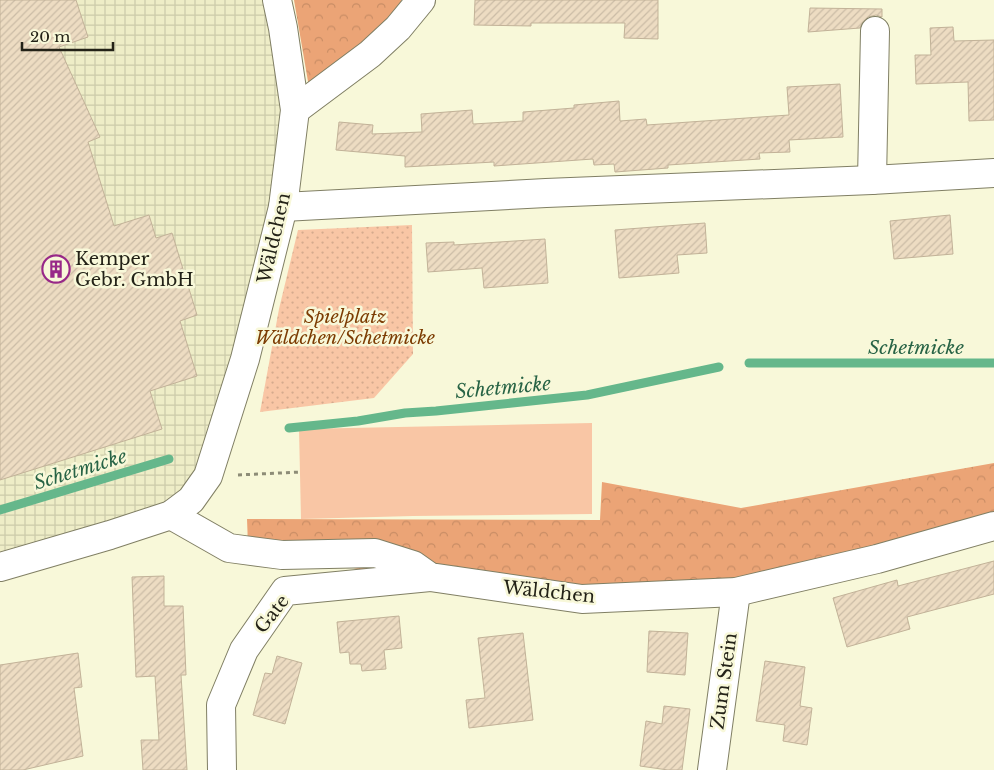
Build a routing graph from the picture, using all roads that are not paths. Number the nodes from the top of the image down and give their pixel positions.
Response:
1 (277, 0) edge
2 (421, 0) edge
3 (875, 31) dead end
4 (295, 110) junction
5 (994, 172) edge
6 (872, 180) junction
7 (283, 208) junction
8 (171, 515) junction
9 (994, 526) edge
10 (0, 567) edge
11 (430, 578) junction
12 (736, 592) junction
13 (222, 770) edge
14 (712, 770) edge

1 - 4 street, Wäldchen
2 - 4 street
3 - 6 street
4 - 7 street, Wäldchen
5 - 6 street
6 - 7 street
7 - 8 street, Wäldchen
8 - 10 street, Wäldchen
8 - 11 street, Wäldchen
9 - 12 street, Wäldchen
11 - 12 street, Wäldchen
11 - 13 street, Gate
12 - 14 street, Zum Stein

